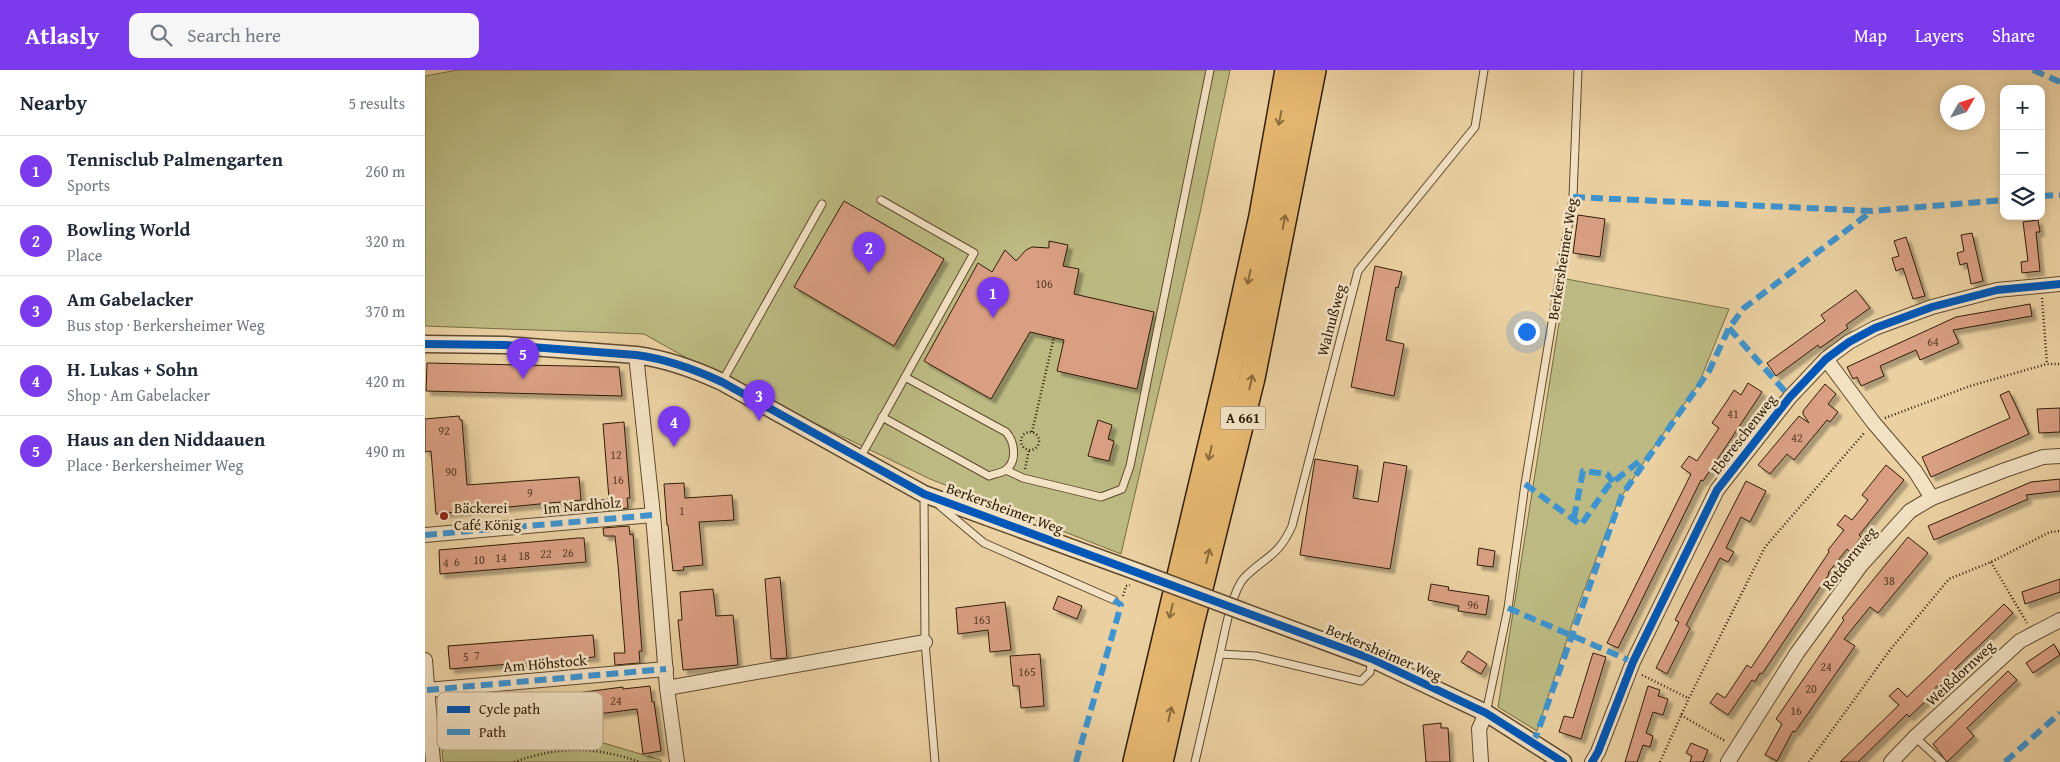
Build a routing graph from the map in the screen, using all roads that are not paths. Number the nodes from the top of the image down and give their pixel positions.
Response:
1 (1210, 70) edge
2 (1289, 70) edge
3 (1313, 70) edge
4 (1484, 70) edge
5 (1578, 70) edge
6 (881, 200) dead end
7 (822, 204) dead end
8 (2060, 284) edge
9 (425, 344) edge
10 (636, 355) junction
11 (1826, 359) junction
12 (905, 376) junction
13 (722, 382) junction
14 (882, 417) junction
15 (2060, 456) edge
16 (860, 458) junction
17 (1006, 470) junction
18 (924, 494) junction
19 (1932, 498) junction
20 (653, 515) junction
21 (425, 535) edge
22 (1113, 600) dead end
23 (2060, 620) edge
24 (925, 642) junction
25 (1220, 654) junction
26 (1372, 659) junction
27 (425, 660) edge
28 (666, 669) junction
29 (667, 688) junction
30 (427, 690) junction
31 (1486, 713) junction
32 (1915, 737) junction
33 (433, 762) edge
34 (677, 762) edge
35 (935, 762) edge
36 (1136, 762) edge
37 (1160, 762) edge
38 (1195, 762) edge
39 (1481, 762) edge
40 (1563, 762) edge
41 (1592, 762) edge
42 (1728, 762) edge
43 (1891, 762) edge
44 (1942, 762) edge

1 - 17 lane
2 -> 36 highway, A 661
37 -> 3 highway, A 661
4 - 25 lane, Walnußweg
5 - 31 lane, Berkersheimer Weg
6 - 12 lane
7 - 13 lane
8 - 11 street, Ebereschenweg
9 - 10 street, Berkersheimer Weg
10 - 13 street, Berkersheimer Weg
10 - 20 street
11 - 19 street
11 - 41 street, Ebereschenweg
12 - 14 lane
12 - 17 lane
13 - 16 street, Berkersheimer Weg
14 - 16 lane
14 - 17 lane
15 - 19 street, Rotdornweg
16 - 18 street, Berkersheimer Weg
18 - 22 lane
18 - 24 lane
18 - 26 street, Berkersheimer Weg, bridge
19 - 42 street, Rotdornweg
20 - 21 street, Im Nardholz
20 - 28 street
23 - 32 street, Weißdornweg
24 - 29 street
24 - 35 lane
25 - 26 lane
25 - 38 lane
26 - 31 street, Berkersheimer Weg
27 - 30 street
28 - 29 street
28 - 30 street, Am Höhstock
29 - 34 street
30 - 33 street
31 - 39 street
31 - 40 street, Berkersheimer Weg
32 - 43 street, Weißdornweg
32 - 44 lane

